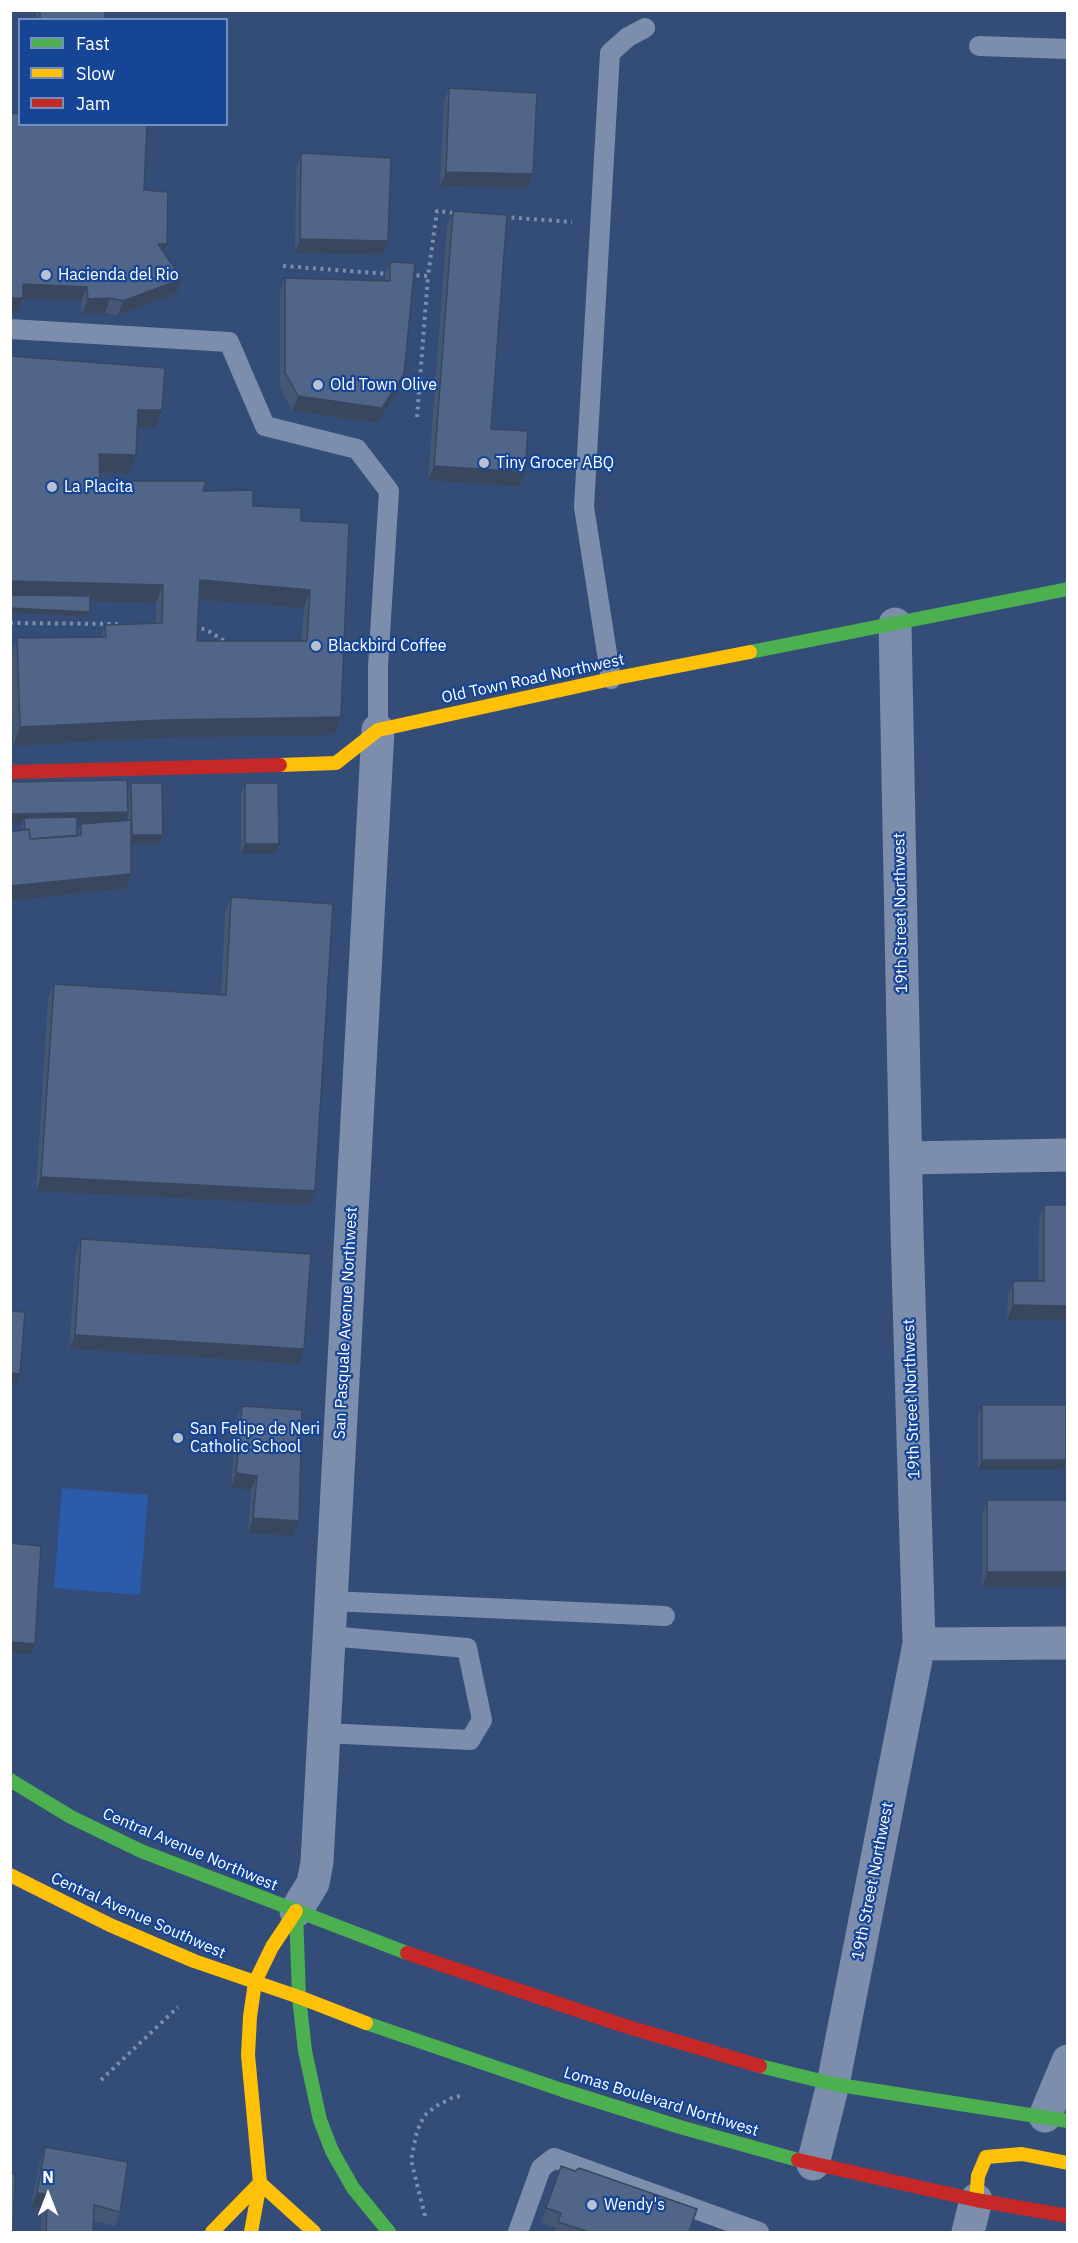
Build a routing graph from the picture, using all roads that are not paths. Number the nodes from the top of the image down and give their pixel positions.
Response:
1 (645, 28) dead end
2 (979, 46) dead end
3 (1068, 49) edge
4 (10, 329) edge
5 (1068, 589) edge
6 (895, 624) junction
7 (611, 679) junction
8 (378, 730) junction
9 (10, 772) edge
10 (1068, 1155) edge
11 (906, 1158) junction
12 (331, 1601) junction
13 (665, 1616) dead end
14 (329, 1636) junction
15 (1068, 1642) edge
16 (919, 1644) junction
17 (324, 1733) junction
18 (10, 1780) edge
19 (10, 1875) edge
20 (296, 1911) junction
21 (255, 1982) junction
22 (299, 1997) junction
23 (1068, 2061) edge
24 (833, 2084) junction
25 (1056, 2119) edge
26 (813, 2163) junction
27 (1068, 2163) edge
28 (261, 2183) junction
29 (976, 2200) junction
30 (1068, 2216) edge
31 (212, 2232) edge
32 (251, 2232) edge
33 (314, 2232) edge
34 (388, 2232) edge
35 (518, 2232) edge
36 (759, 2232) edge
37 (968, 2232) edge

1 - 7 lane
2 - 3 lane
4 - 8 lane
5 - 6 main road, Old Town Road Northwest
6 - 7 main road, Old Town Road Northwest
6 - 11 street, 19th Street Northwest
7 - 8 main road, Old Town Road Northwest
8 - 9 main road, Old Town Road Northwest
8 - 12 street, San Pasquale Avenue Northwest
10 - 11 street
11 - 16 street, 19th Street Northwest
12 - 13 lane
12 - 14 street, San Pasquale Avenue Northwest
14 - 17 street, San Pasquale Avenue Northwest
14 - 17 lane
15 - 16 street
16 - 24 street, 19th Street Northwest
17 - 20 street, San Pasquale Avenue Northwest
18 - 20 main road, Central Avenue Northwest
19 - 21 main road, Central Avenue Southwest
20 - 21 main road
20 - 22 main road
20 - 24 main road
21 - 22 main road, Lomas Boulevard Northwest
21 - 28 main road
22 - 26 main road, Lomas Boulevard Northwest
22 - 34 main road
23 - 25 street
24 - 25 main road
24 - 26 street, 19th Street Northwest
26 - 29 main road, Lomas Boulevard Northwest
27 - 29 main road
28 - 31 main road
28 - 32 main road
28 - 33 main road
29 - 30 main road, Lomas Boulevard Northwest
29 - 37 street
35 - 36 lane

